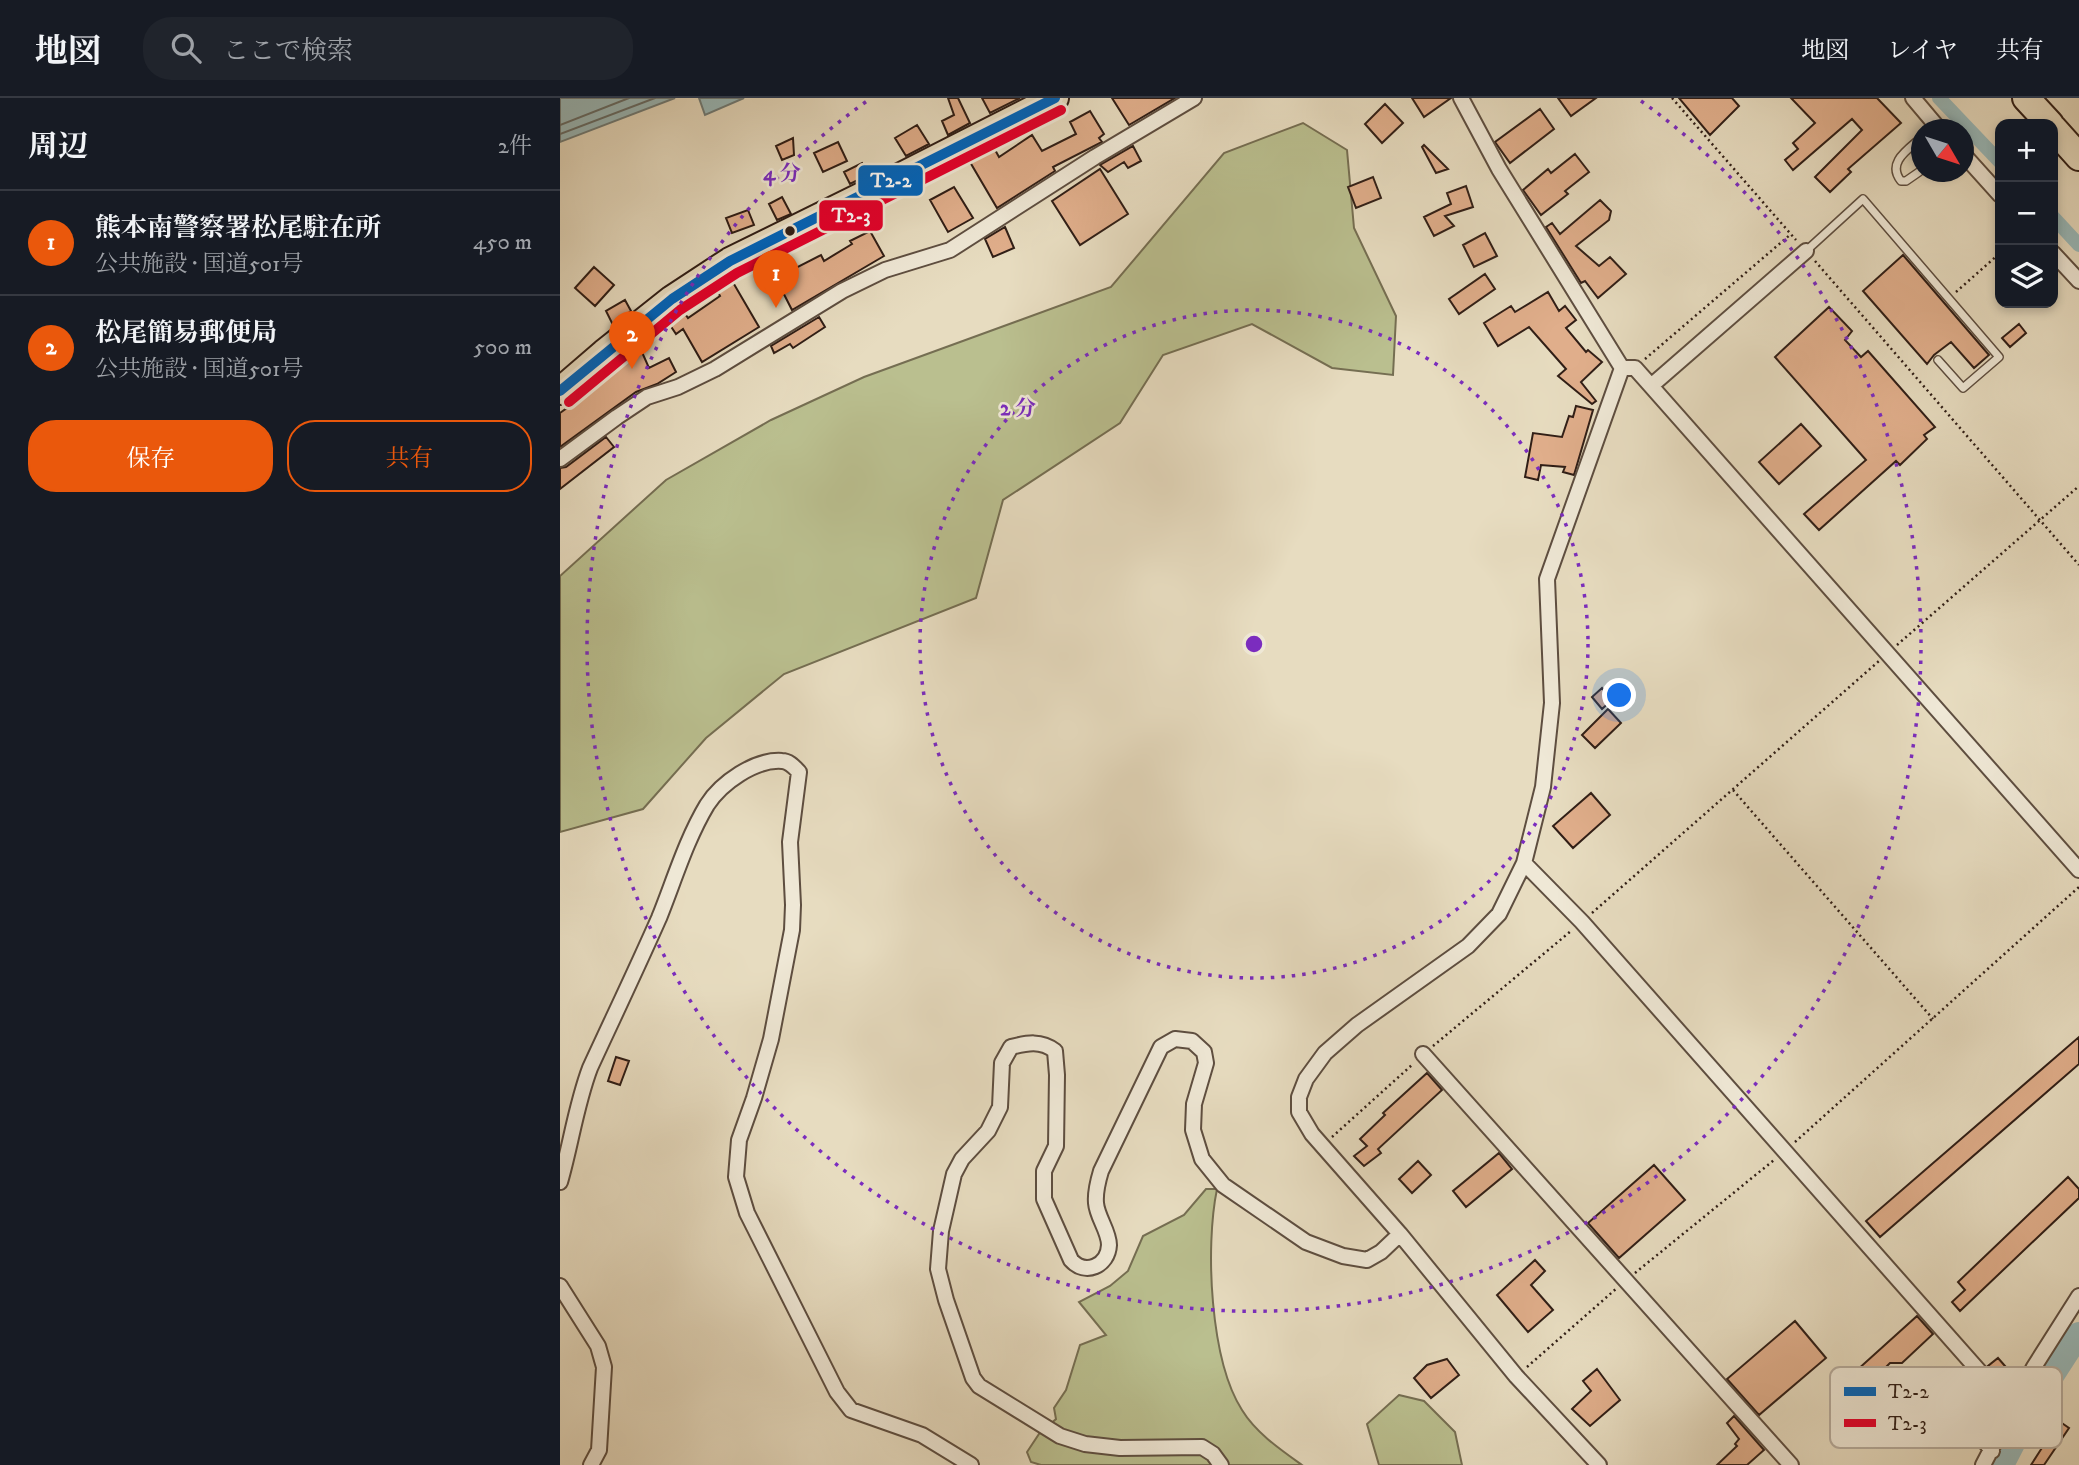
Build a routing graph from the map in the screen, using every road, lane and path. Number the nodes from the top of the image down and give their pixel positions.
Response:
1 (1055, 98) edge
2 (1194, 98) edge
3 (1461, 98) edge
4 (1672, 98) edge
5 (1913, 98) edge
6 (2026, 98) edge
7 (1928, 119) edge
8 (2045, 119) edge
9 (2058, 134) edge
10 (1911, 147) edge
11 (2079, 157) edge
12 (1974, 166) edge
13 (1911, 178) edge
14 (1995, 189) edge
15 (1791, 234) junction
16 (1805, 251) junction
17 (1995, 258) edge
18 (2058, 258) edge
19 (2079, 281) edge
20 (1949, 299) junction
21 (1938, 360) dead end
22 (1628, 368) junction
23 (1651, 386) junction
24 (560, 391) edge
25 (560, 459) edge
26 (2079, 486) edge
27 (2040, 520) junction
28 (2079, 565) edge
29 (1886, 654) junction
30 (1733, 790) junction
31 (1524, 863) junction
32 (2079, 870) edge
33 (2079, 887) edge
34 (1582, 922) junction
35 (1933, 1019) junction
36 (1423, 1054) junction
37 (1322, 1146) junction
38 (1784, 1151) junction
39 (560, 1182) edge
40 (1400, 1234) junction
41 (1630, 1277) dead end
42 (560, 1286) edge
43 (1620, 1286) dead end
44 (2079, 1296) edge
45 (1975, 1367) edge
46 (2034, 1367) edge
47 (1516, 1376) junction
48 (1990, 1448) edge
49 (1994, 1448) edge
50 (1992, 1451) junction
51 (592, 1465) edge
52 (971, 1465) edge
53 (1221, 1465) edge
54 (1599, 1465) edge
55 (1791, 1465) edge
56 (1983, 1465) edge

1 - 24 highway
2 - 25 street
3 - 22 street
4 - 15 path
5 - 7 street
6 - 8 highway
9 - 11 highway
10 - 13 lane
12 - 14 street
15 - 16 path
15 - 22 path
16 - 20 lane
16 - 23 street
16 - 27 path
17 - 20 path
18 - 19 street
20 - 21 lane
22 - 23 street
22 - 31 street
23 - 29 street
26 - 27 path
27 - 28 path
27 - 29 path
29 - 30 path
29 - 32 street
30 - 34 path
30 - 35 path
31 - 34 street
31 - 37 street
33 - 35 path
34 - 36 path
34 - 38 street
35 - 38 path
36 - 37 path
36 - 55 street
37 - 40 street
38 - 41 path
38 - 45 street
39 - 52 street
40 - 47 street
40 - 53 street
42 - 51 street
43 - 47 path
44 - 46 street
47 - 54 street
48 - 50 street
49 - 50 street
50 - 56 street

